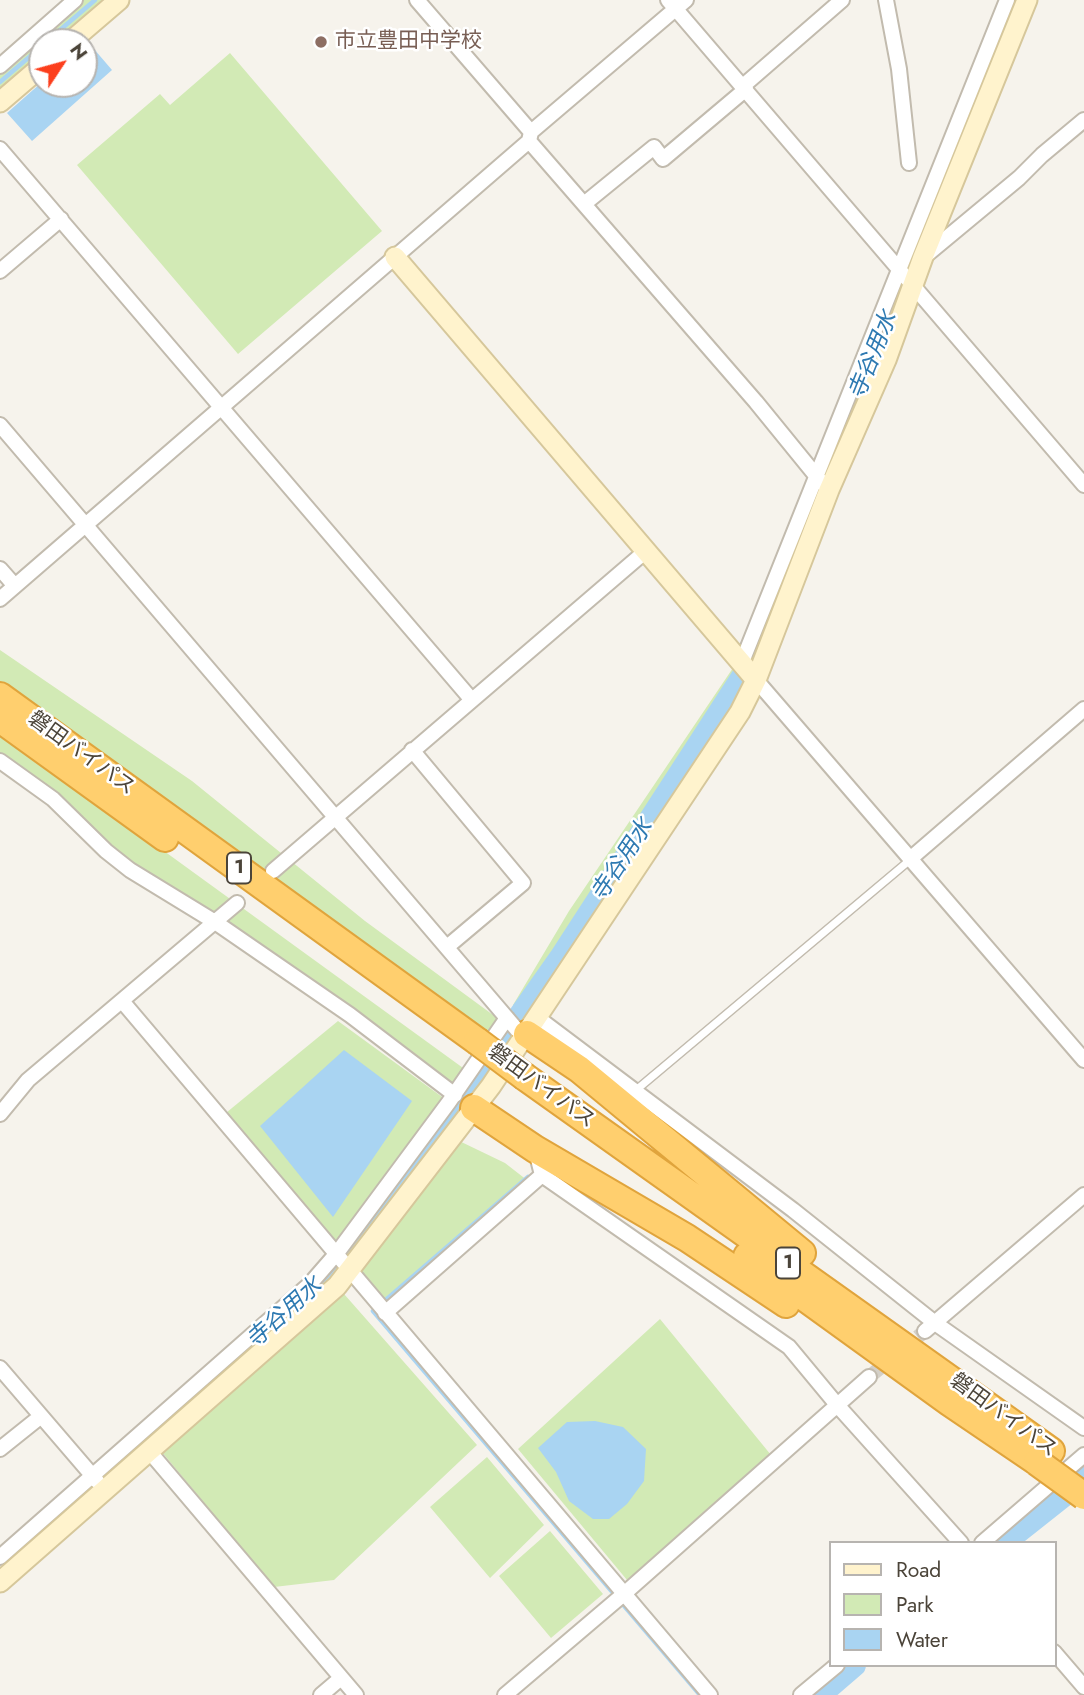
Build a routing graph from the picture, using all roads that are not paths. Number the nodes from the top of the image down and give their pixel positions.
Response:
1 (75, 0) edge
2 (119, 0) edge
3 (417, 0) edge
4 (842, 0) edge
5 (886, 0) edge
6 (1007, 0) edge
7 (1027, 0) edge
8 (677, 3) edge
9 (86, 28) edge
10 (0, 66) edge
11 (28, 78) edge
12 (745, 87) junction
13 (0, 102) edge
14 (1084, 120) edge
15 (530, 137) junction
16 (0, 149) edge
17 (909, 163) dead end
18 (584, 204) junction
19 (61, 219) junction
20 (395, 257) junction
21 (923, 257) junction
22 (900, 268) junction
23 (0, 271) edge
24 (913, 284) junction
25 (222, 407) junction
26 (1, 427) edge
27 (823, 484) junction
28 (1084, 485) edge
29 (85, 525) junction
30 (647, 550) junction
31 (0, 569) edge
32 (15, 586) junction
33 (0, 599) edge
34 (748, 670) junction
35 (0, 695) edge
36 (471, 699) junction
37 (1084, 709) edge
38 (0, 719) edge
39 (412, 750) junction
40 (0, 761) edge
41 (335, 817) junction
42 (910, 859) junction
43 (273, 871) dead end
44 (237, 903) dead end
45 (215, 922) junction
46 (447, 947) junction
47 (122, 1000) junction
48 (521, 1027) junction
49 (473, 1048) junction
50 (1084, 1060) edge
51 (635, 1092) junction
52 (464, 1101) junction
53 (0, 1114) edge
54 (535, 1149) junction
55 (542, 1175) junction
56 (1084, 1195) edge
57 (343, 1260) junction
58 (382, 1309) junction
59 (930, 1327) junction
60 (0, 1368) edge
61 (869, 1377) tunnel mouth
62 (958, 1396) junction
63 (838, 1406) junction
64 (40, 1417) junction
65 (1084, 1427) edge
66 (0, 1449) edge
67 (149, 1451) junction
68 (1084, 1455) edge
69 (1044, 1456) junction
70 (1084, 1474) edge
71 (99, 1483) junction
72 (1084, 1496) edge
73 (959, 1541) edge
74 (984, 1541) edge
75 (0, 1557) edge
76 (0, 1582) edge
77 (625, 1593) junction
78 (1056, 1654) edge
79 (835, 1667) edge
80 (341, 1678) junction
81 (1084, 1687) edge
82 (321, 1695) edge
83 (356, 1695) edge
84 (505, 1695) edge
85 (710, 1695) edge
86 (801, 1695) edge

1 - 10 street
2 - 9 street
3 - 15 street
4 - 12 street
5 - 17 street
6 - 22 street
7 - 21 street
8 - 12 street
8 - 15 street
11 - 13 street
12 - 18 street
12 - 22 street
14 - 21 street
15 - 18 street
15 - 20 street
16 - 19 street
18 - 27 street
19 - 23 street
19 - 25 street
20 - 25 street
20 - 30 street
21 - 24 street
22 - 24 street
22 - 27 street
24 - 27 street
24 - 28 street
25 - 29 street
25 - 36 street
26 - 29 street
27 - 34 street
29 - 32 street
29 - 41 street
30 - 34 street
30 - 36 street
31 - 32 street
32 - 33 street
34 - 42 street
34 - 48 street
35 - 49 highway, 磐田バイパス / 1
36 - 39 street
37 - 42 street
38 - 49 highway, 磐田バイパス / 1
39 - 41 street
39 - 46 street
40 - 45 street
41 - 43 street
41 - 46 street
42 - 50 street
42 - 51 lane
44 - 45 street
45 - 47 street
45 - 52 street
46 - 48 street
47 - 53 street
47 - 57 street
48 - 51 street
48 - 52 street
48 - 62 highway
49 - 62 highway, 磐田バイパス / 1, bridge
51 - 59 street
52 - 54 highway
52 - 57 street
54 - 55 street
54 - 62 highway
55 - 58 street
55 - 63 street
56 - 59 street
57 - 58 street
57 - 67 street
57 - 71 street
58 - 77 street
59 - 65 street
60 - 64 street
61 - 63 street
62 - 69 highway, 磐田バイパス / 1
63 - 73 street
63 - 77 street
64 - 66 street
64 - 71 street
67 - 71 street
67 - 80 street
68 - 74 street
69 - 70 highway, 磐田バイパス / 1
69 - 72 highway, 磐田バイパス / 1, bridge
71 - 75 street
71 - 76 street
77 - 84 street
77 - 85 street
78 - 81 street
79 - 86 street
80 - 82 street
80 - 83 street

